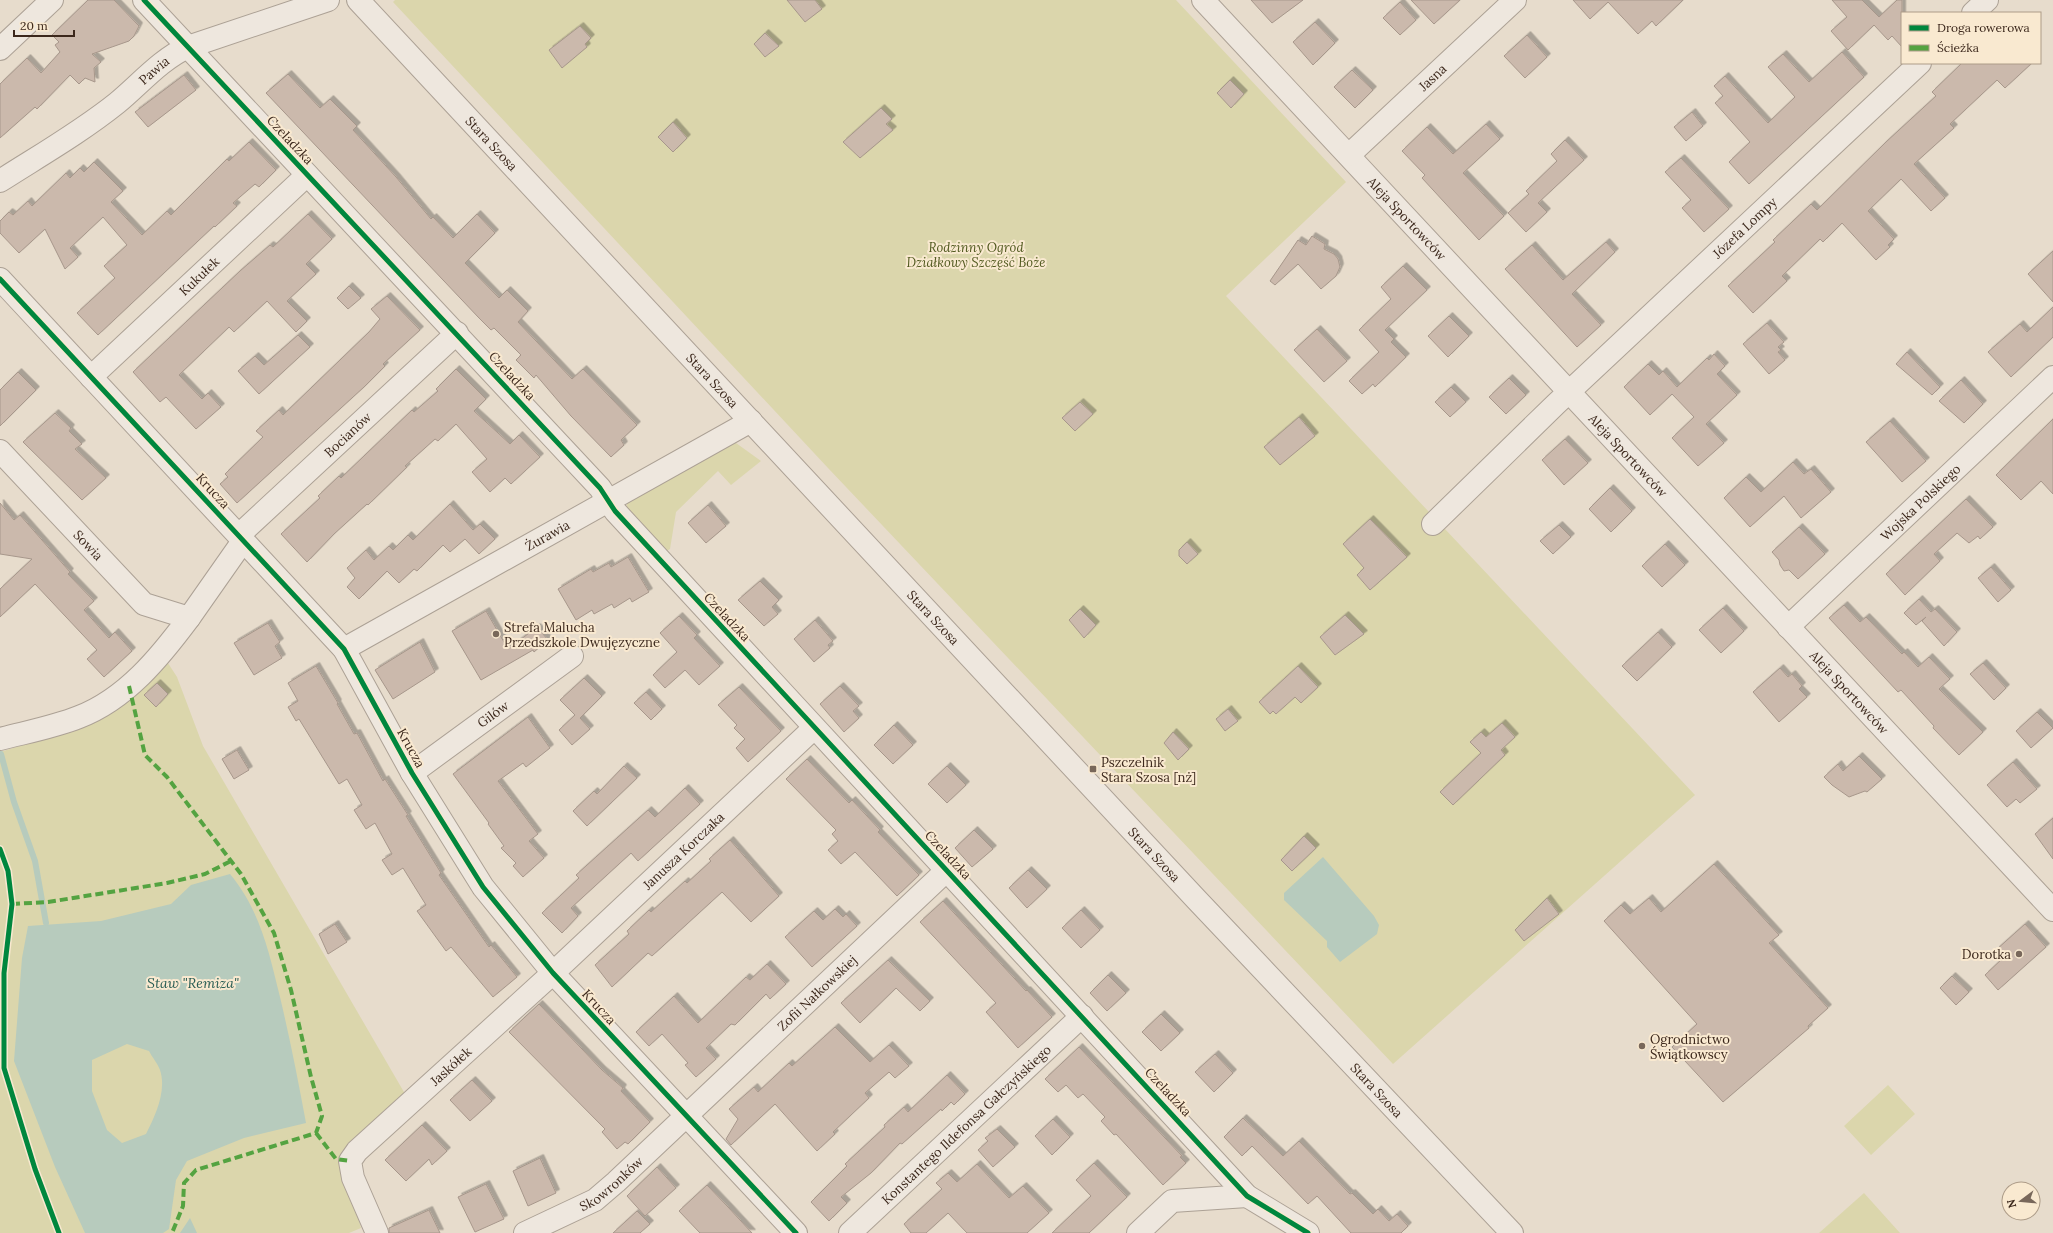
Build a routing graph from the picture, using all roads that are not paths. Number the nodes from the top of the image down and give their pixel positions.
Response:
1 (52, 0) edge
2 (144, 0) edge
3 (328, 0) edge
4 (358, 0) edge
5 (1203, 0) edge
6 (1515, 0) edge
7 (1987, 0) edge
8 (1974, 12) edge
9 (188, 47) junction
10 (0, 48) edge
11 (1919, 64) edge
12 (1349, 155) junction
13 (307, 175) junction
14 (0, 181) edge
15 (0, 280) edge
16 (457, 333) junction
17 (91, 377) junction
18 (2053, 377) edge
19 (1570, 392) junction
20 (751, 421) junction
21 (0, 451) edge
22 (608, 501) junction
23 (1433, 524) dead end
24 (241, 538) junction
25 (189, 618) junction
26 (1788, 627) junction
27 (344, 649) junction
28 (572, 656) dead end
29 (814, 728) junction
30 (0, 739) edge
31 (412, 773) junction
32 (946, 870) junction
33 (2053, 910) edge
34 (553, 973) junction
35 (1082, 1016) junction
36 (686, 1116) junction
37 (1247, 1196) junction
38 (1501, 1229) edge
39 (377, 1233) edge
40 (525, 1233) edge
41 (796, 1233) edge
42 (850, 1233) edge
43 (1138, 1233) edge
44 (1308, 1233) edge

1 - 10 street
2 - 9 street, Czeladzka
3 - 9 street, Pawia
4 - 20 street, Stara Szosa
5 - 12 street, Aleja Sportowców
6 - 12 street, Jasna
7 - 8 street
9 - 13 street, Czeladzka
9 - 14 street, Pawia
11 - 19 street, Józefa Lompy
12 - 19 street, Aleja Sportowców
13 - 16 street, Czeladzka
13 - 17 street, Kukułek
15 - 17 street, Krucza
16 - 22 street, Czeladzka
16 - 24 street, Bocianów
17 - 24 street, Krucza
18 - 26 street, Wojska Polskiego
19 - 23 street, Józefa Lompy
19 - 26 street, Aleja Sportowców
20 - 22 street, Żurawia
20 - 38 street, Stara Szosa
21 - 25 street, Sowia
22 - 27 street, Żurawia
22 - 29 street, Czeladzka
24 - 25 street
24 - 27 street, Krucza
25 - 30 street
26 - 33 street, Aleja Sportowców
27 - 31 street, Krucza
28 - 31 street, Gilów
29 - 32 street, Czeladzka
29 - 34 street, Janusza Korczaka
31 - 34 street, Krucza
32 - 35 street, Czeladzka
32 - 36 street, Zofii Nałkowskiej
34 - 36 street, Krucza
34 - 39 street, Jaskółek
35 - 37 street, Czeladzka
35 - 42 street, Konstantego Ildefonsa Gałczyńskiego
36 - 40 street, Skowronków
36 - 41 street, Krucza
37 - 43 street
37 - 44 street, Czeladzka

